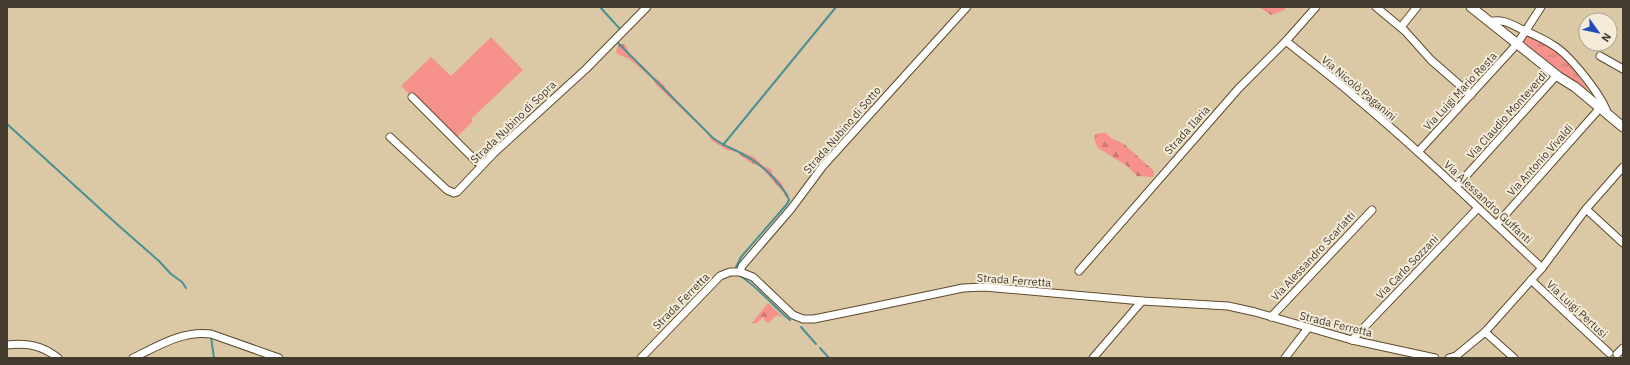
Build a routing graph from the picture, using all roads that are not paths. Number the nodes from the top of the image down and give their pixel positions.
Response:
1 (647, 7) edge
2 (966, 7) edge
3 (1316, 7) edge
4 (1376, 7) edge
5 (1417, 7) edge
6 (1471, 7) edge
7 (1541, 7) edge
8 (1489, 22) junction
9 (1401, 28) junction
10 (1527, 31) junction
11 (1286, 41) junction
12 (1518, 44) junction
13 (1600, 56) dead end
14 (1623, 69) edge
15 (1558, 76) junction
16 (1471, 95) junction
17 (412, 97) dead end
18 (1600, 108) junction
19 (1608, 115) junction
20 (1623, 127) edge
21 (390, 137) dead end
22 (1418, 152) junction
23 (483, 164) junction
24 (1623, 167) edge
25 (1456, 187) junction
26 (1478, 209) junction
27 (1586, 209) junction
28 (1372, 210) dead end
29 (1496, 226) junction
30 (1623, 243) edge
31 (1542, 268) junction
32 (1078, 271) dead end
33 (740, 272) junction
34 (1531, 280) junction
35 (1142, 301) junction
36 (1271, 317) junction
37 (1308, 328) junction
38 (1485, 332) junction
39 (1352, 340) junction
40 (7, 345) edge
41 (1467, 347) junction
42 (1623, 348) edge
43 (58, 358) edge
44 (133, 358) edge
45 (278, 358) edge
46 (641, 358) edge
47 (1093, 358) edge
48 (1285, 358) edge
49 (1435, 358) edge
50 (1449, 358) edge
51 (1460, 358) edge
52 (1514, 358) edge

1 - 23 street, Strada Nubino di Sopra
2 - 33 street, Strada Nubino di Sotto
3 - 11 street, Strada Ilaria
4 - 9 street
5 - 9 street
6 - 8 street
7 - 10 street, Via Luigi Mario Resta
8 - 10 street
8 - 12 street
9 - 16 street
10 - 12 street, Via Luigi Mario Resta
10 - 19 street
11 - 22 street, Via Nicolò Paganini
11 - 32 street, Strada Ilaria
12 - 15 street
12 - 16 street, Via Luigi Mario Resta
13 - 14 street
15 - 18 street
15 - 25 street, Via Claudio Monteverdi
16 - 22 street, Via Luigi Mario Resta
17 - 23 street
18 - 19 street
18 - 29 street, Via Antonio Vivaldi
19 - 20 street
21 - 23 street, Strada Nubino di Sopra
22 - 25 street, Via Alessandro Guffanti
24 - 27 street
25 - 26 street, Via Alessandro Guffanti
26 - 29 street, Via Alessandro Guffanti
26 - 39 street, Via Carlo Sozzani
27 - 30 street
27 - 31 street
28 - 36 street, Via Alessandro Scarlatti
29 - 31 street, Via Alessandro Guffanti
31 - 34 street
33 - 35 street, Strada Ferretta
33 - 46 street, Strada Ferretta
34 - 38 street
34 - 42 street, Via Luigi Pertusi
35 - 36 street, Strada Ferretta
35 - 47 street
36 - 37 street, Strada Ferretta
37 - 39 street, Strada Ferretta
37 - 48 street
38 - 41 street
38 - 52 street
39 - 49 street, Strada Ferretta
40 - 43 street
41 - 50 street
41 - 51 street
44 - 45 street

